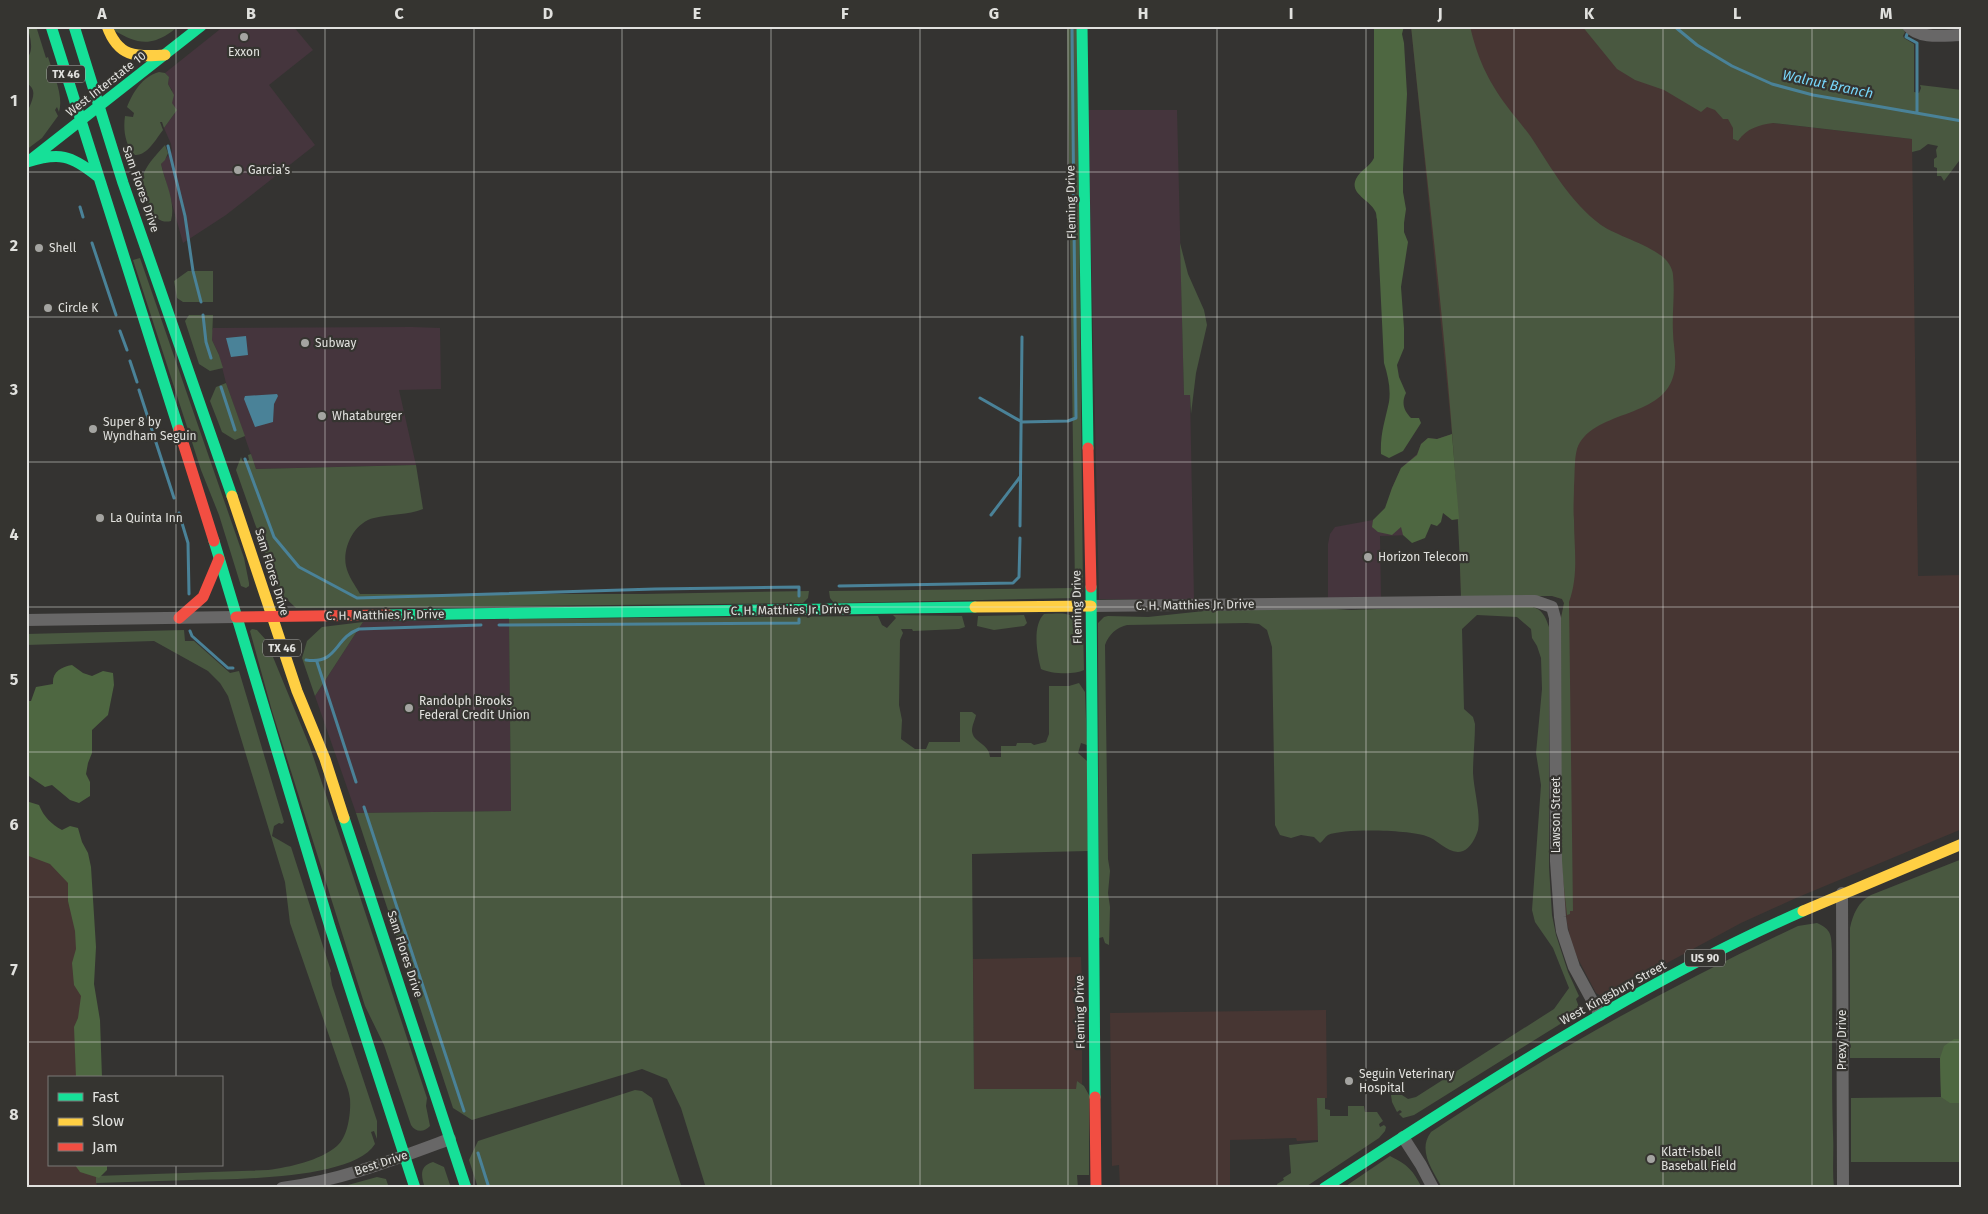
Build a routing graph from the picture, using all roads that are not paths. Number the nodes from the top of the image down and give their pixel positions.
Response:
1 (51, 26) edge
2 (74, 26) edge
3 (106, 26) edge
4 (201, 26) edge
5 (1082, 26) edge
6 (1910, 28) edge
7 (1962, 35) edge
8 (165, 55) junction
9 (100, 107) junction
10 (81, 121) junction
11 (26, 163) edge
12 (97, 176) junction
13 (219, 560) junction
14 (1091, 606) junction
15 (1552, 607) joint
16 (236, 617) junction
17 (271, 617) junction
18 (179, 618) junction
19 (26, 620) edge
20 (1962, 844) edge
21 (1842, 893) junction
22 (1600, 1015) junction
23 (1403, 1137) junction
24 (450, 1139) junction
25 (405, 1156) junction
26 (282, 1188) edge
27 (415, 1188) edge
28 (466, 1188) edge
29 (1096, 1188) edge
30 (1324, 1188) edge
31 (1433, 1188) edge
32 (1843, 1188) edge

1 - 10 main road, TX 46
2 - 9 main road, TX 46
3 - 8 main road
4 - 8 main road, West Interstate 10
5 - 14 main road, Fleming Drive
6 - 7 street
8 - 9 main road, West Interstate 10
9 - 10 main road, West Interstate 10
9 - 17 main road, Sam Flores Drive / TX 46
10 - 11 main road, West Interstate 10
10 - 12 main road, TX 46
11 - 12 main road
12 - 13 main road, TX 46
13 - 16 main road, TX 46
13 - 18 main road
14 - 15 street, C. H. Matthies Jr. Drive
14 - 17 main road, C. H. Matthies Jr. Drive
14 - 29 main road, Fleming Drive
15 - 22 street, Lawson Street
16 - 17 main road, C. H. Matthies Jr. Drive
16 - 18 street, C. H. Matthies Jr. Drive
16 - 25 main road, TX 46
17 - 24 main road, Sam Flores Drive / TX 46
18 - 19 street, C. H. Matthies Jr. Drive
20 - 21 main road, West Kingsbury Street / US 90
21 - 22 main road, West Kingsbury Street / US 90
21 - 32 street, Prexy Drive
22 - 23 main road, West Kingsbury Street / US 90
23 - 30 main road, West Kingsbury Street / US 90
23 - 31 street
24 - 25 street, Best Drive
24 - 28 main road, Sam Flores Drive / TX 46
25 - 26 street, Best Drive
25 - 27 main road, TX 46

